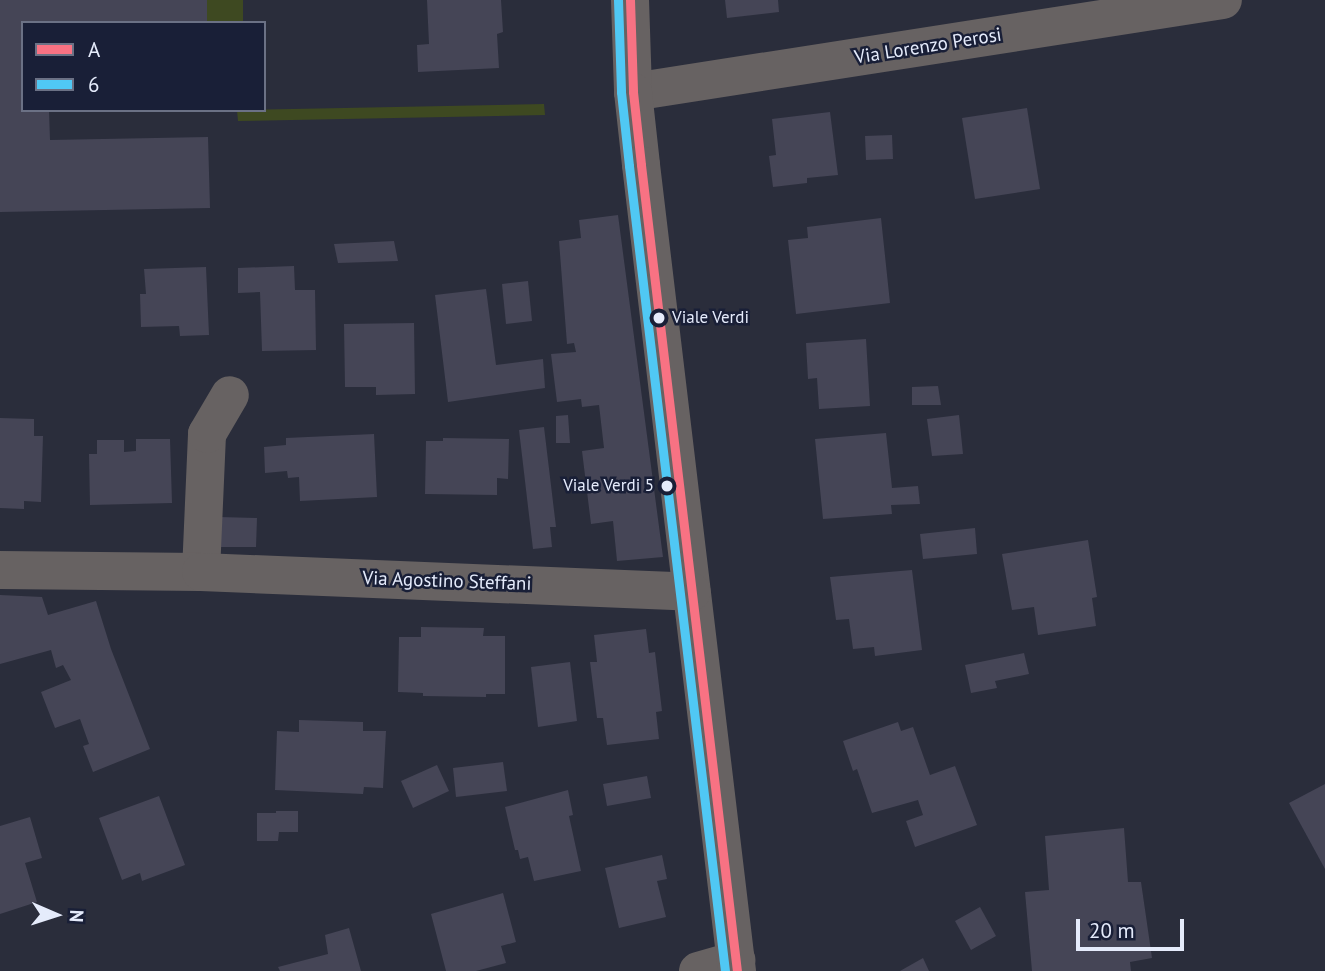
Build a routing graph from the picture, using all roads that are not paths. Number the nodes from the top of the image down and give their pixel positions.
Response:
1 (630, 0) edge
2 (1223, 0) edge
3 (633, 92) junction
4 (230, 395) dead end
5 (0, 570) edge
6 (201, 572) junction
7 (692, 592) junction
8 (736, 966) edge
9 (698, 971) edge

1 - 3 street
2 - 3 street, Via Lorenzo Perosi
3 - 7 street
4 - 6 street
5 - 6 street, Via Agostino Steffani
6 - 7 street, Via Agostino Steffani
7 - 8 street
8 - 9 street

